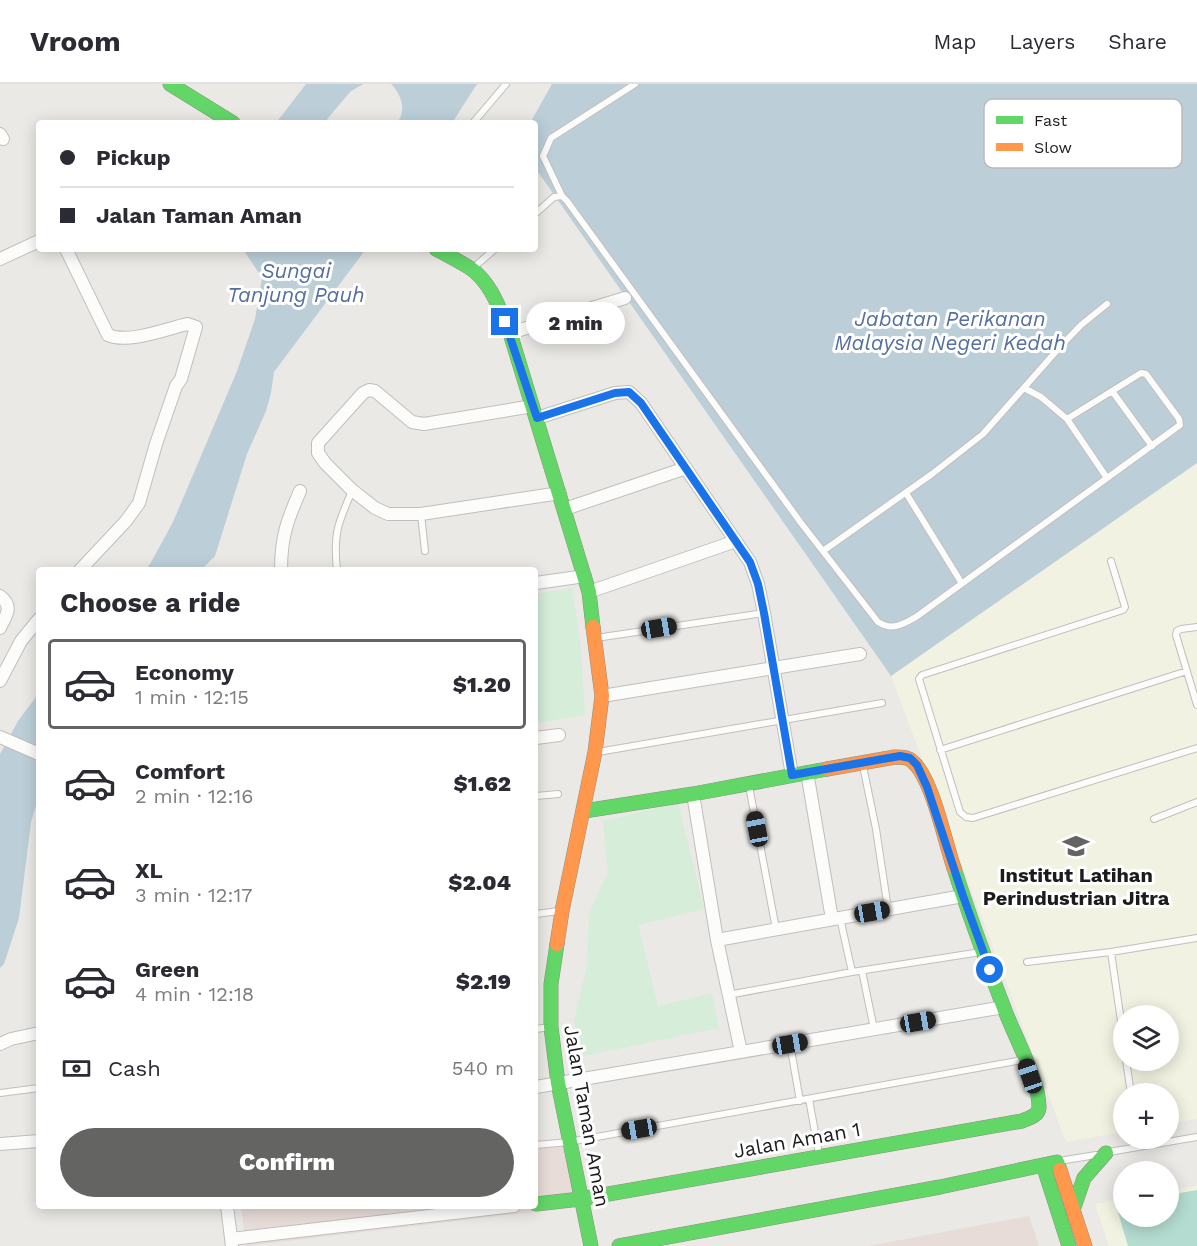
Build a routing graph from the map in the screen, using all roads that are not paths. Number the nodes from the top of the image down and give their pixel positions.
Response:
1 (170, 84) edge
2 (506, 84) edge
3 (635, 84) edge
4 (228, 120) edge
5 (476, 120) edge
6 (562, 196) junction
7 (538, 211) edge
8 (36, 242) edge
9 (67, 252) edge
10 (441, 252) edge
11 (492, 252) edge
12 (0, 259) edge
13 (472, 269) junction
14 (625, 298) dead end
15 (1107, 304) dead end
16 (510, 333) junction
17 (1024, 388) junction
18 (1112, 391) junction
19 (535, 412) junction
20 (1067, 419) junction
21 (1152, 446) junction
22 (686, 468) junction
23 (1107, 478) junction
24 (300, 490) dead end
25 (352, 490) junction
26 (560, 493) junction
27 (906, 493) junction
28 (565, 509) junction
29 (421, 514) junction
30 (736, 542) junction
31 (426, 551) dead end
32 (823, 551) junction
33 (1111, 561) dead end
34 (83, 567) edge
35 (280, 567) edge
36 (337, 567) edge
37 (585, 576) junction
38 (961, 582) junction
39 (538, 583) edge
40 (589, 592) junction
41 (0, 596) edge
42 (764, 613) junction
43 (36, 623) edge
44 (1197, 627) edge
45 (0, 628) edge
46 (596, 638) junction
47 (860, 654) dead end
48 (773, 668) junction
49 (1187, 671) junction
50 (0, 681) edge
51 (602, 696) junction
52 (882, 703) dead end
53 (1197, 705) edge
54 (783, 721) junction
55 (559, 735) dead end
56 (0, 737) edge
57 (538, 738) edge
58 (1197, 748) edge
59 (940, 750) junction
60 (595, 752) junction
61 (36, 753) edge
62 (862, 762) junction
63 (807, 772) junction
64 (792, 775) junction
65 (748, 783) junction
66 (558, 794) dead end
67 (693, 794) junction
68 (538, 796) edge
69 (1197, 802) edge
70 (584, 811) junction
71 (1154, 819) dead end
72 (963, 896) junction
73 (888, 909) junction
74 (562, 911) junction
75 (538, 914) edge
76 (836, 919) junction
77 (776, 930) junction
78 (1197, 938) edge
79 (717, 940) junction
80 (983, 952) junction
81 (1111, 952) junction
82 (1027, 962) dead end
83 (862, 971) junction
84 (852, 972) junction
85 (727, 995) junction
86 (1119, 1005) edge
87 (1004, 1007) junction
88 (551, 1027) junction
89 (538, 1029) edge
90 (874, 1030) junction
91 (36, 1034) edge
92 (0, 1044) edge
93 (790, 1044) junction
94 (741, 1052) junction
95 (1025, 1060) junction
96 (558, 1083) junction
97 (538, 1087) edge
98 (36, 1088) edge
99 (0, 1093) edge
100 (809, 1099) junction
101 (800, 1101) junction
102 (1197, 1137) edge
103 (36, 1141) edge
104 (569, 1142) junction
105 (0, 1144) edge
106 (538, 1145) edge
107 (1106, 1153) junction
108 (819, 1155) junction
109 (1050, 1163) junction
110 (580, 1199) junction
111 (538, 1204) edge
112 (227, 1209) edge
113 (462, 1209) edge
114 (444, 1210) edge
115 (1073, 1210) junction
116 (232, 1242) edge
117 (591, 1246) edge
118 (619, 1246) edge
119 (1069, 1246) edge
120 (1085, 1246) edge

1 - 4 street
2 - 5 lane
3 - 6 lane
6 - 7 lane
6 - 32 lane
8 - 12 street
9 - 34 street
10 - 13 street, Jalan Taman Aman
11 - 13 lane
13 - 16 street, Jalan Taman Aman
14 - 16 street
15 - 17 lane
16 - 19 street, Jalan Taman Aman
17 - 20 lane
17 - 27 lane
18 - 20 lane
18 - 21 lane
18 - 21 lane
19 - 22 street
19 - 25 street
19 - 26 street, Jalan Taman Aman
20 - 23 lane
21 - 23 lane
22 - 28 street
22 - 30 street
23 - 38 lane
24 - 35 street
25 - 29 street
25 - 36 lane
26 - 28 street, Jalan Taman Aman
26 - 29 street
27 - 32 lane
27 - 38 lane
28 - 37 street, Jalan Taman Aman
29 - 31 lane
30 - 40 street
30 - 42 street
32 - 38 lane
33 - 59 lane
37 - 39 street
37 - 40 street, Jalan Taman Aman
40 - 46 street, Jalan Taman Aman
41 - 45 street
42 - 46 lane
42 - 48 street
43 - 50 street
44 - 49 lane
46 - 51 street, Jalan Taman Aman
47 - 48 street
48 - 51 street
48 - 54 street
49 - 53 lane
49 - 59 lane
51 - 60 street, Jalan Taman Aman
52 - 54 lane
54 - 60 lane
54 - 64 street
55 - 57 street
56 - 61 street
58 - 59 lane
60 - 70 street, Jalan Taman Aman
62 - 63 street
62 - 72 street
62 - 73 lane
63 - 64 street
63 - 76 street
64 - 65 street
65 - 67 street
65 - 77 lane
66 - 68 lane
67 - 70 street
67 - 79 street
69 - 71 lane
70 - 74 street, Jalan Taman Aman
72 - 73 street
72 - 80 street
73 - 76 street
74 - 75 lane
74 - 88 street, Jalan Taman Aman
76 - 77 street
76 - 84 lane
77 - 79 street
78 - 81 lane
79 - 85 street
80 - 83 lane
80 - 87 street
81 - 82 lane
81 - 86 lane
83 - 84 lane
83 - 90 lane
84 - 85 lane
85 - 94 street
87 - 90 street
87 - 95 street
88 - 89 lane
88 - 96 street, Jalan Taman Aman
90 - 93 street
91 - 92 street
93 - 94 street
93 - 101 lane
94 - 96 street
95 - 100 lane
95 - 108 street, Jalan Aman 1
96 - 97 street
96 - 104 street, Jalan Taman Aman
98 - 99 lane
100 - 101 lane
100 - 108 lane
101 - 104 lane
102 - 107 lane
103 - 105 street
104 - 106 lane
104 - 110 street, Jalan Taman Aman
107 - 109 lane
107 - 115 street
108 - 110 street, Jalan Aman 1
109 - 115 street
109 - 118 street
109 - 119 street
110 - 111 street, Jalan Aman 1
110 - 117 street, Jalan Taman Aman
112 - 116 street
113 - 114 street
114 - 116 street
115 - 120 street

